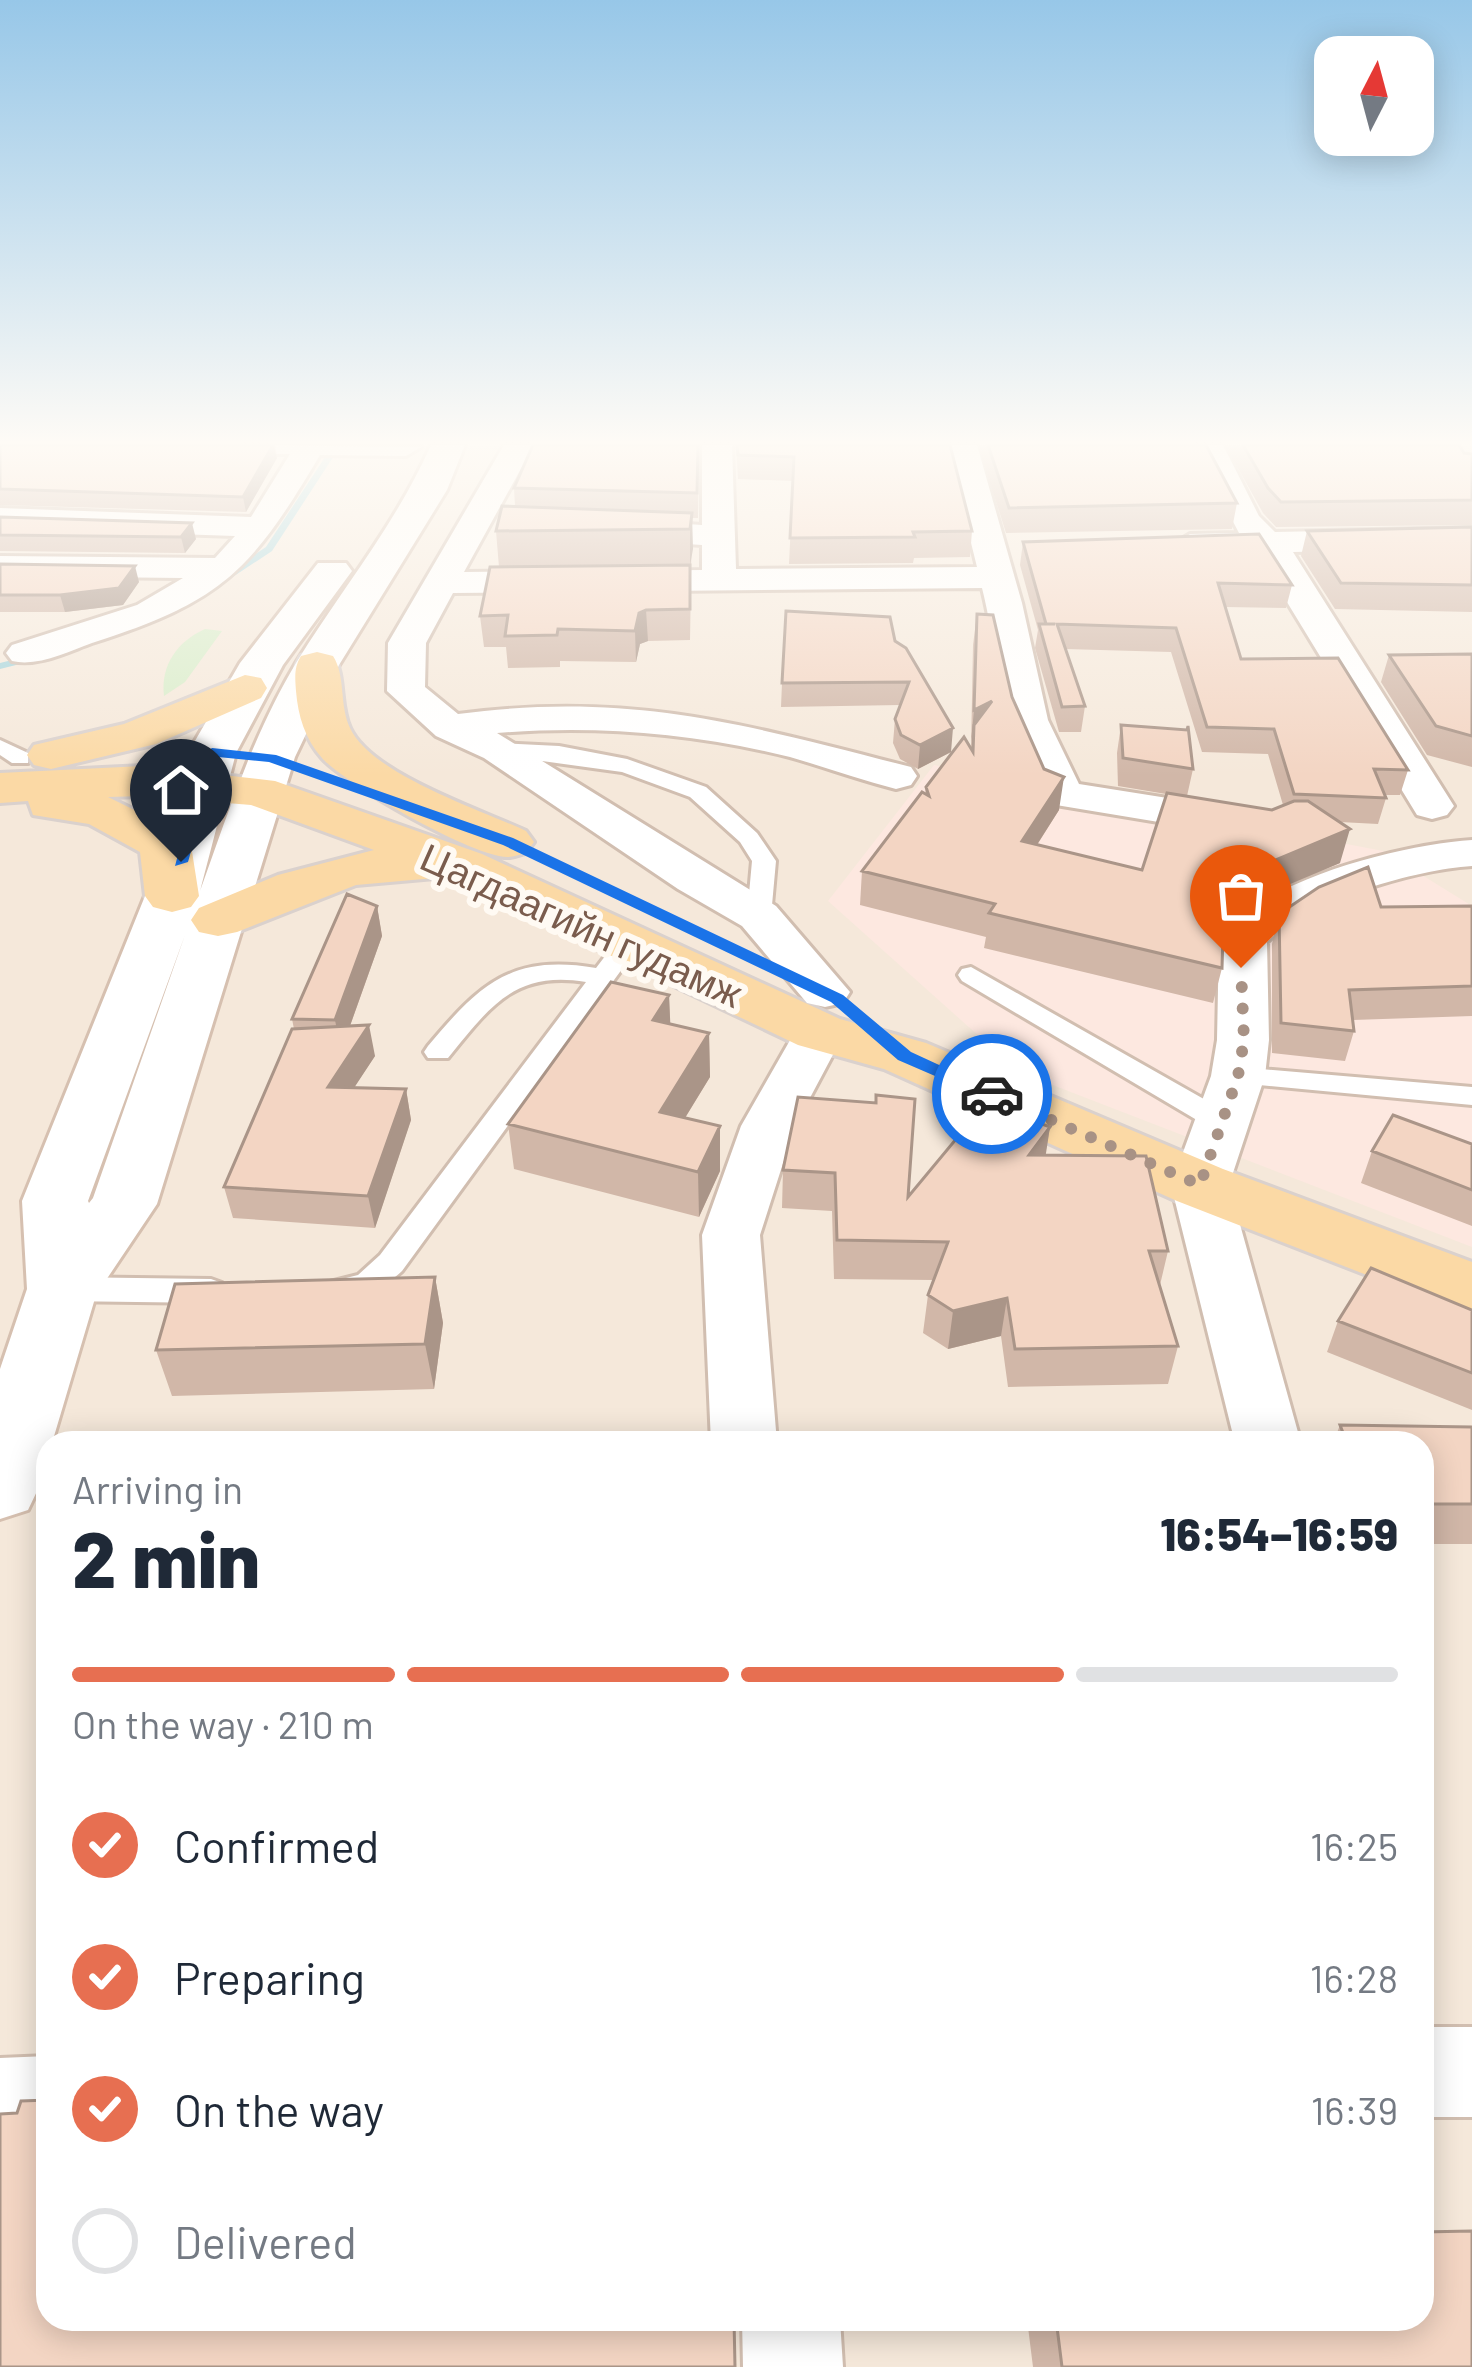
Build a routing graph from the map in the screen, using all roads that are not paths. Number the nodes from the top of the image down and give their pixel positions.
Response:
1 (235, 555) edge
2 (342, 555) edge
3 (365, 555) edge
4 (456, 555) edge
5 (719, 555) edge
6 (990, 555) edge
7 (1013, 555) edge
8 (1277, 555) edge
9 (992, 563) junction
10 (0, 566) edge
11 (224, 568) junction
12 (719, 582) junction
13 (440, 584) junction
14 (8, 647) edge
15 (317, 665) junction
16 (245, 688) junction
17 (450, 727) junction
18 (499, 749) junction
19 (11, 768) edge
20 (236, 771) junction
21 (896, 776) dead end
22 (1432, 806) dead end
23 (1264, 826) edge
24 (486, 854) junction
25 (1472, 854) edge
26 (195, 908) junction
27 (759, 916) junction
28 (615, 960) junction
29 (970, 975) dead end
30 (822, 1012) junction
31 (438, 1052) dead end
32 (1472, 1096) edge
33 (1230, 1099) junction
34 (1200, 1185) junction
35 (62, 1289) junction
36 (1472, 1290) edge
37 (243, 1291) edge
38 (310, 1291) edge
39 (14, 1394) edge
40 (743, 1431) edge
41 (1265, 1431) edge
42 (0, 1487) edge
43 (1434, 2072) edge
44 (1472, 2072) edge
45 (36, 2102) edge
46 (0, 2103) edge
47 (792, 2331) edge
48 (793, 2367) edge

1 - 11 street
2 - 16 main road
3 - 15 main road
4 - 13 street
5 - 12 street
6 - 9 street
7 - 9 street
8 - 22 street
9 - 12 street
9 - 23 street
10 - 11 street
11 - 14 street
12 - 13 street
13 - 17 street
15 - 20 main road
15 - 24 main road
16 - 19 main road
16 - 20 main road
17 - 18 street
17 - 21 street
18 - 27 street
18 - 27 lane
19 - 20 main road, Цагдаагийн гудамж
19 - 26 main road
20 - 24 main road, Цагдаагийн гудамж
20 - 26 main road
24 - 26 main road
24 - 28 main road, Цагдаагийн гудамж
24 - 30 main road, Цагдаагийн гудамж
25 - 33 street
26 - 35 main road
27 - 30 street
28 - 30 main road, Цагдаагийн гудамж
28 - 31 lane
28 - 38 lane
29 - 33 lane
30 - 34 main road, Цагдаагийн гудамж
30 - 40 street
32 - 33 lane
33 - 34 street
34 - 36 main road, Цагдаагийн гудамж
34 - 41 street
35 - 37 lane
35 - 39 main road
39 - 42 main road
43 - 44 street
45 - 46 street
47 - 48 street

